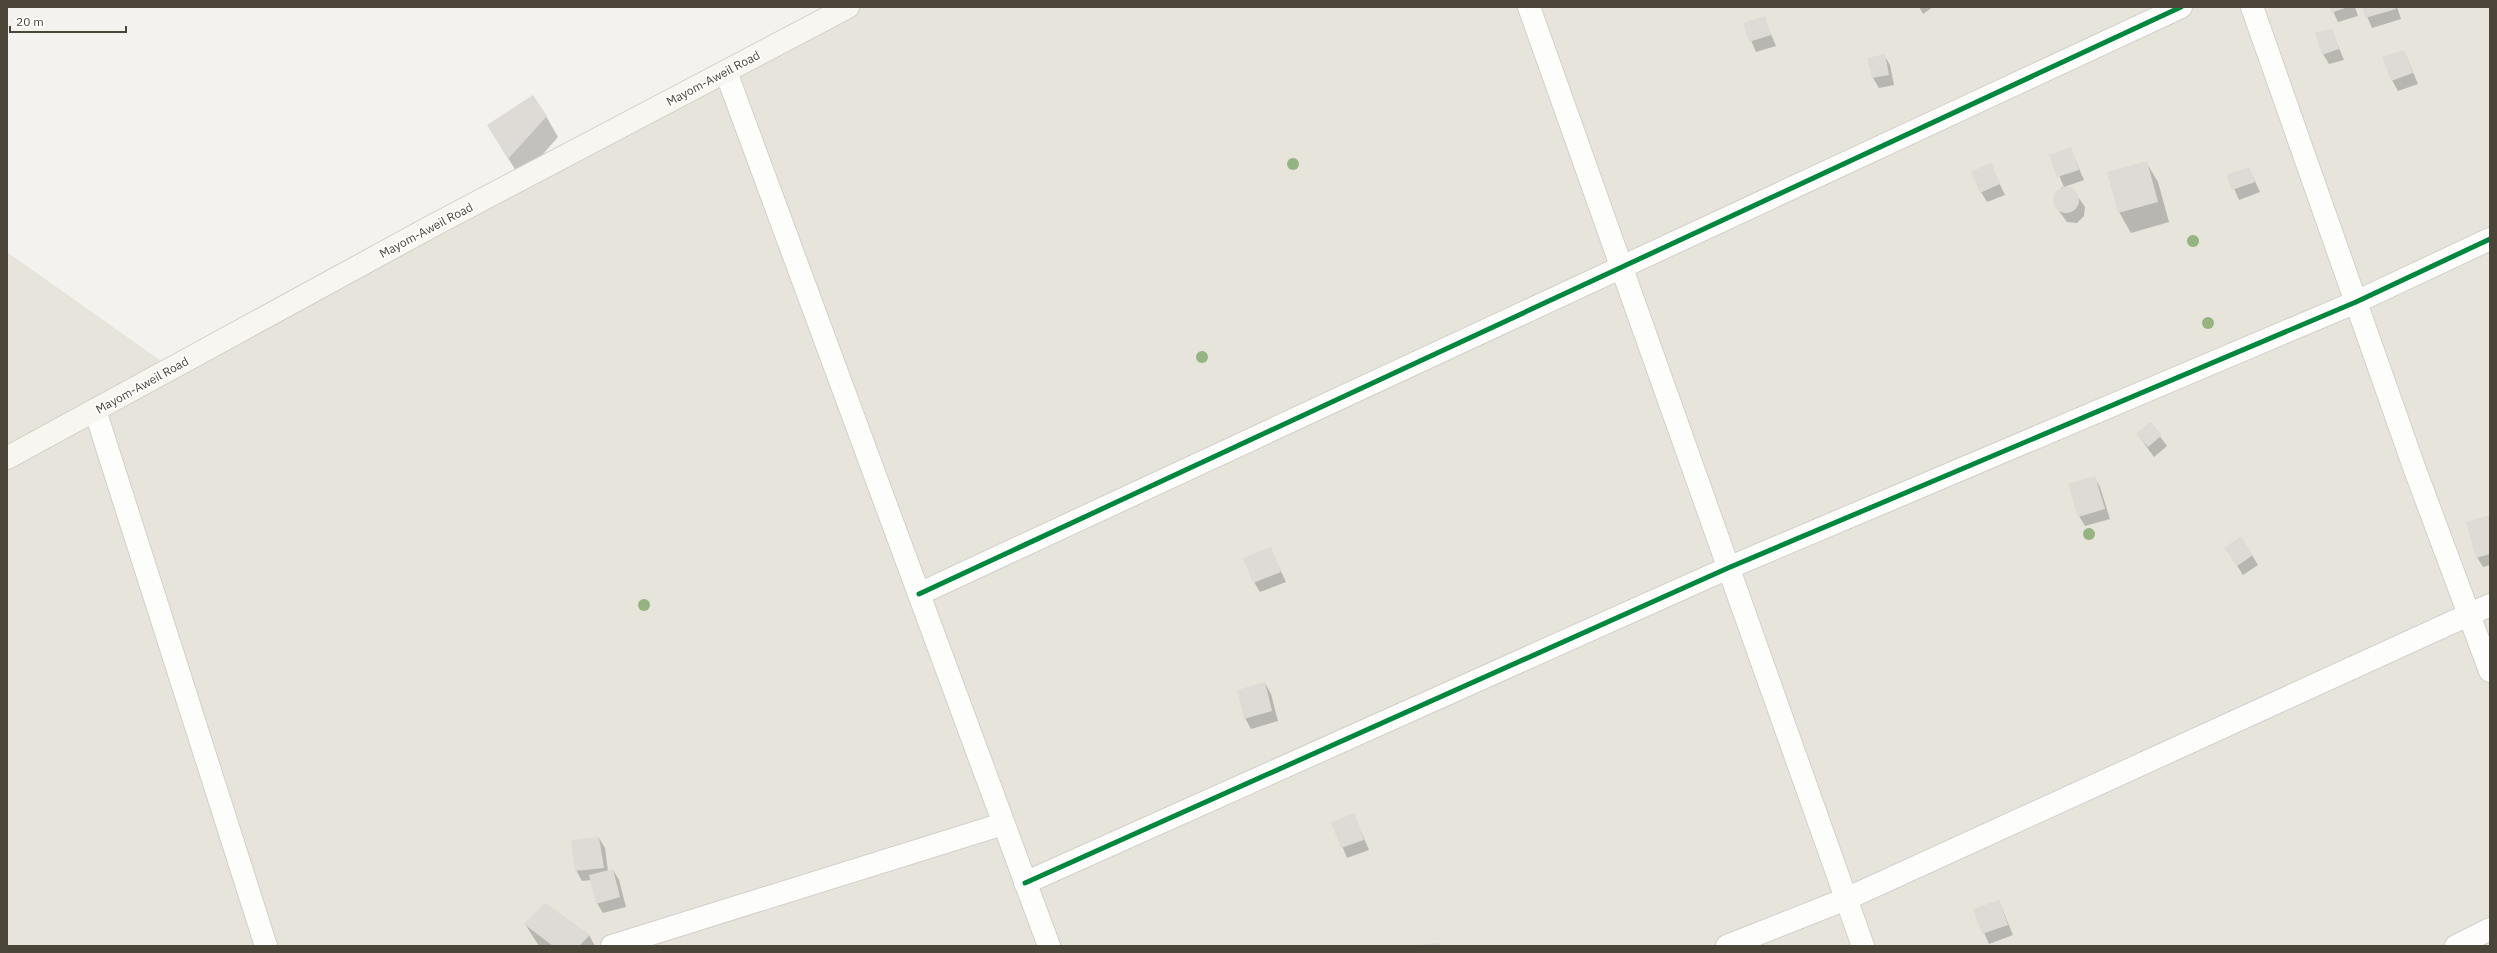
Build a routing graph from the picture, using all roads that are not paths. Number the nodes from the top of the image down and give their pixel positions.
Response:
1 (848, 7) edge
2 (1529, 7) edge
3 (2181, 7) edge
4 (2252, 7) edge
5 (726, 72) junction
6 (2490, 240) edge
7 (1622, 268) junction
8 (2356, 302) junction
9 (95, 410) junction
10 (7, 458) edge
11 (1728, 568) junction
12 (919, 594) junction
13 (2490, 605) edge
14 (2469, 616) junction
15 (2490, 671) edge
16 (1003, 824) junction
17 (1025, 883) junction
18 (1846, 899) junction
19 (2490, 930) edge
20 (266, 946) edge
21 (612, 946) edge
22 (1049, 946) edge
23 (1727, 946) edge
24 (1863, 946) edge
25 (2456, 946) edge

1 - 5 main road, Mayom-Aweil Road
2 - 7 street
3 - 7 street
4 - 8 street
5 - 9 main road, Mayom-Aweil Road
5 - 12 street
6 - 8 street
7 - 11 street
7 - 12 street
8 - 11 street
8 - 14 street
9 - 10 main road, Mayom-Aweil Road
9 - 20 street
11 - 17 street
11 - 18 street
12 - 16 street
13 - 14 street
14 - 15 street
14 - 18 street
16 - 17 street
16 - 21 street
17 - 22 street
18 - 23 street
18 - 24 street
19 - 25 street

